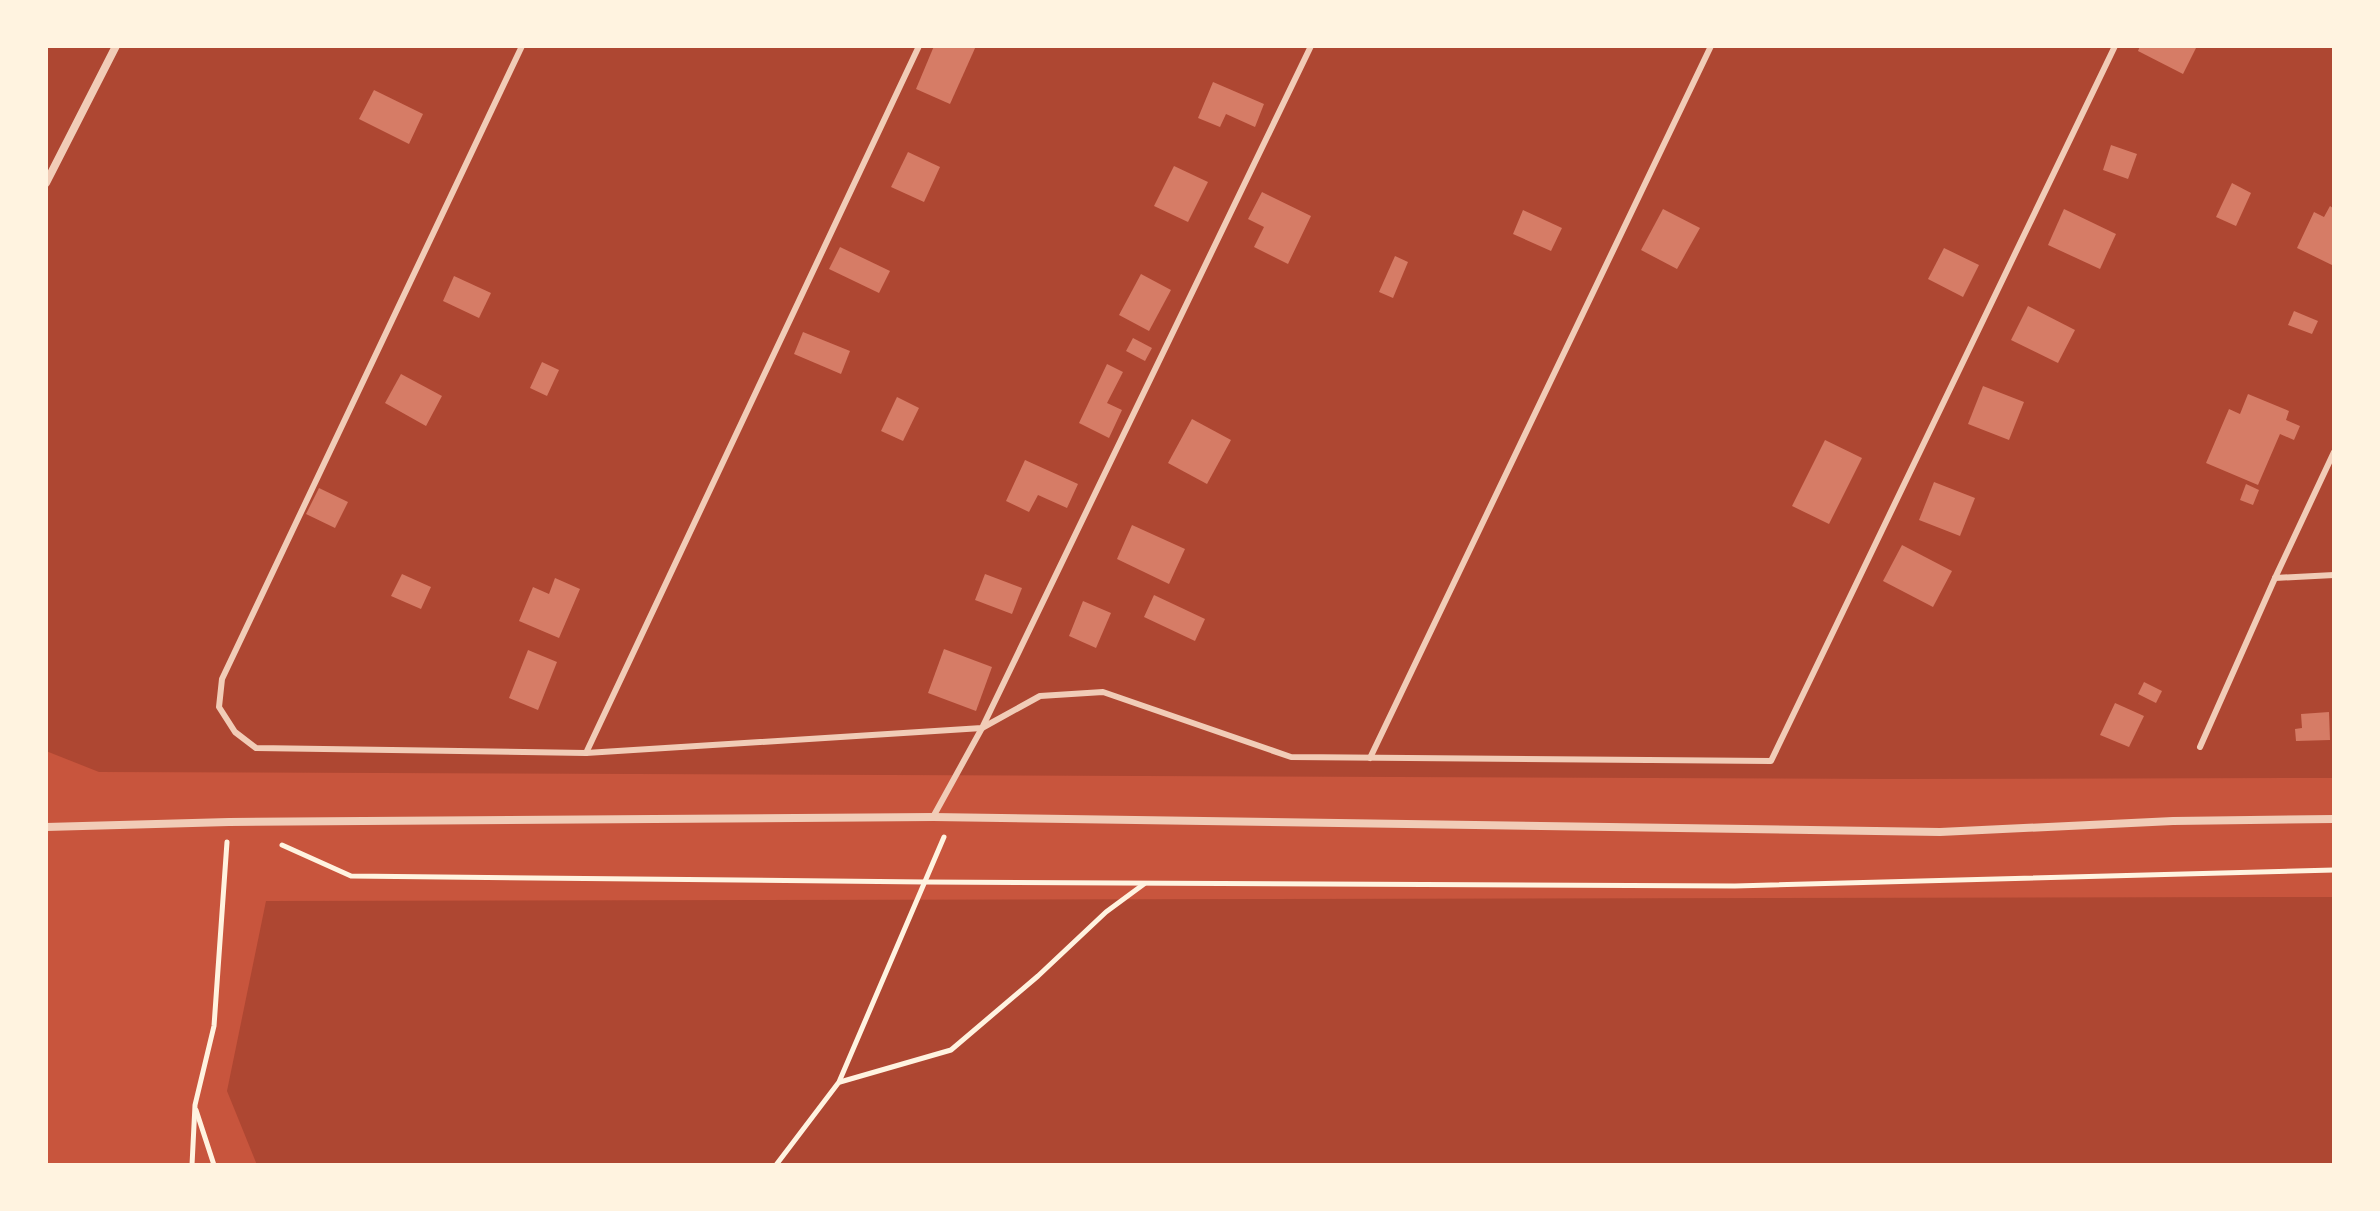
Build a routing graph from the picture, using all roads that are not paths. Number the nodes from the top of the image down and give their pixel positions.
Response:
1 (116, 46) edge
2 (522, 46) edge
3 (919, 46) edge
4 (1311, 46) edge
5 (1711, 46) edge
6 (2115, 46) edge
7 (46, 183) edge
8 (2334, 452) edge
9 (2334, 575) edge
10 (2275, 578) junction
11 (982, 728) junction
12 (2200, 747) dead end
13 (586, 753) junction
14 (1370, 758) junction
15 (933, 817) junction
16 (2334, 819) edge
17 (46, 827) edge

1 - 7 street
2 - 13 lane
3 - 13 lane
4 - 11 lane
5 - 14 lane
6 - 14 lane
8 - 10 lane
9 - 10 lane
10 - 12 lane
11 - 13 lane
11 - 14 lane
11 - 15 lane
15 - 16 street
15 - 17 street

